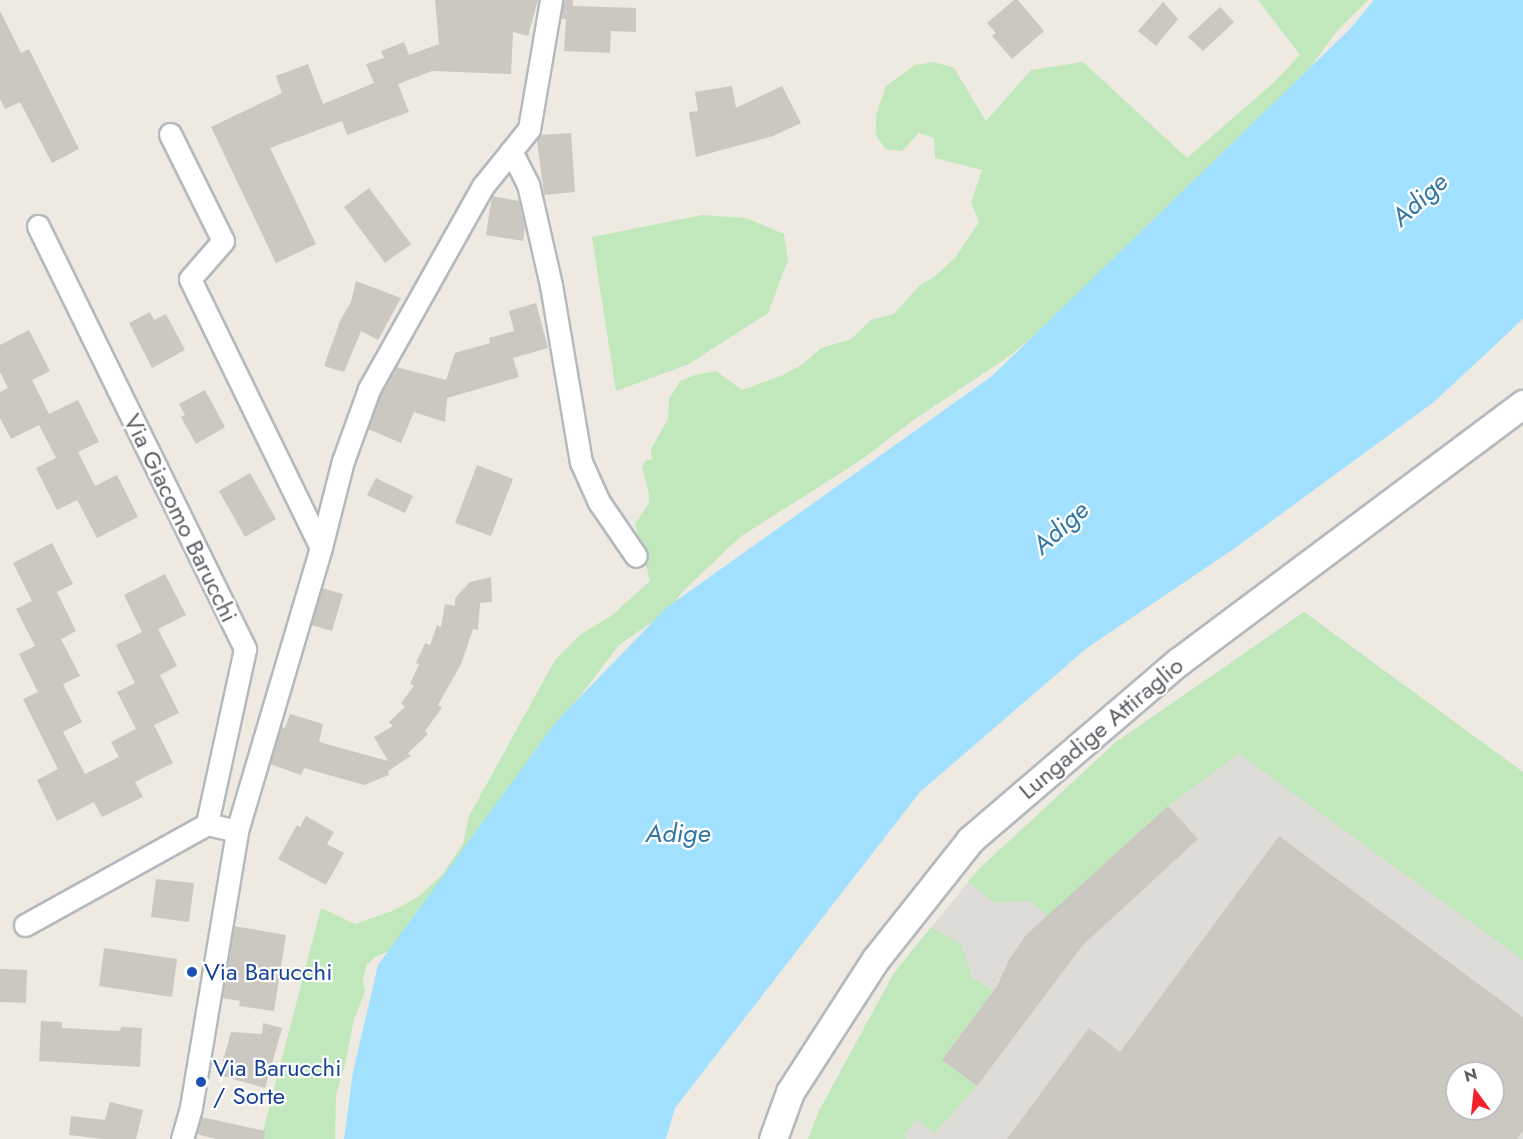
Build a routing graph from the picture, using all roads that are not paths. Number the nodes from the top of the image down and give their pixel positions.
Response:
1 (551, 0) edge
2 (170, 134) dead end
3 (511, 151) junction
4 (38, 226) dead end
5 (1523, 404) edge
6 (321, 547) junction
7 (636, 556) dead end
8 (207, 825) junction
9 (237, 831) junction
10 (25, 925) dead end
11 (182, 1139) edge
12 (773, 1139) edge

1 - 3 street
2 - 6 street
3 - 6 street
3 - 7 street
4 - 8 street, Via Giacomo Barucchi
5 - 12 street, Lungadige Attiraglio
6 - 9 street
8 - 9 street
8 - 10 street
9 - 11 street

